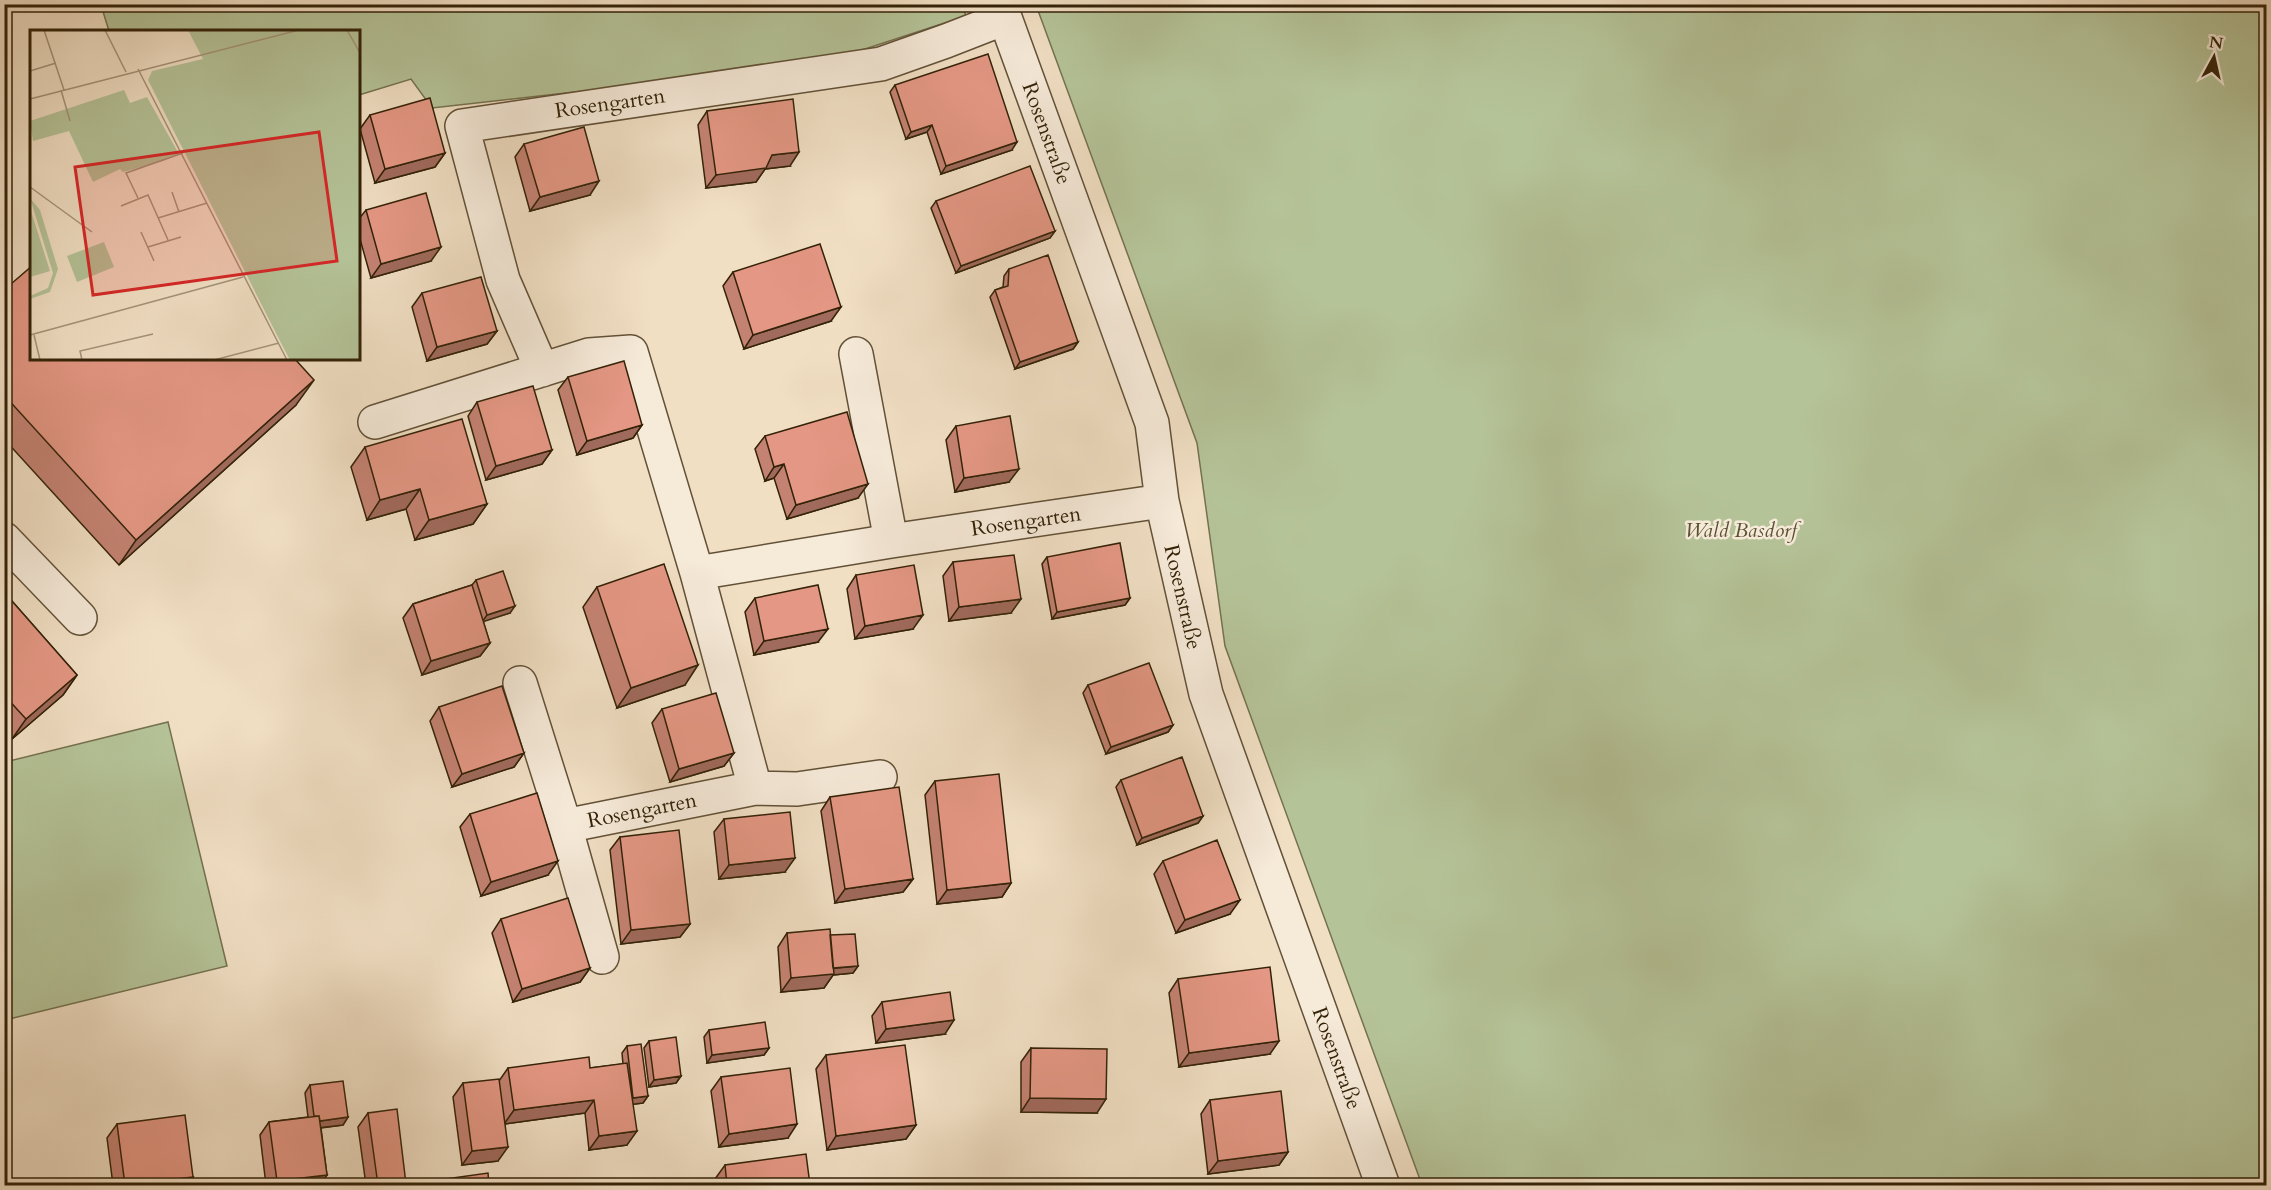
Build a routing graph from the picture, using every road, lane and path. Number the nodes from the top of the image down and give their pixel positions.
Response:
1 (1002, 11) edge
2 (856, 354) dead end
3 (542, 370) junction
4 (375, 422) dead end
5 (1162, 501) junction
6 (4, 539) edge
7 (891, 542) junction
8 (697, 573) junction
9 (80, 618) dead end
10 (520, 683) dead end
11 (880, 777) dead end
12 (755, 788) junction
13 (565, 826) junction
14 (602, 957) dead end
15 (1383, 1185) edge

1 - 3 street, Rosengarten
1 - 5 street, Rosenstraße
2 - 7 street
3 - 4 street
3 - 8 street
5 - 7 street, Rosengarten
5 - 15 street, Rosenstraße
6 - 9 street
7 - 8 street, Rosengarten
8 - 12 street
10 - 13 street, Rosengarten
11 - 12 street, Rosengarten
12 - 13 street, Rosengarten
13 - 14 street, Rosengarten

